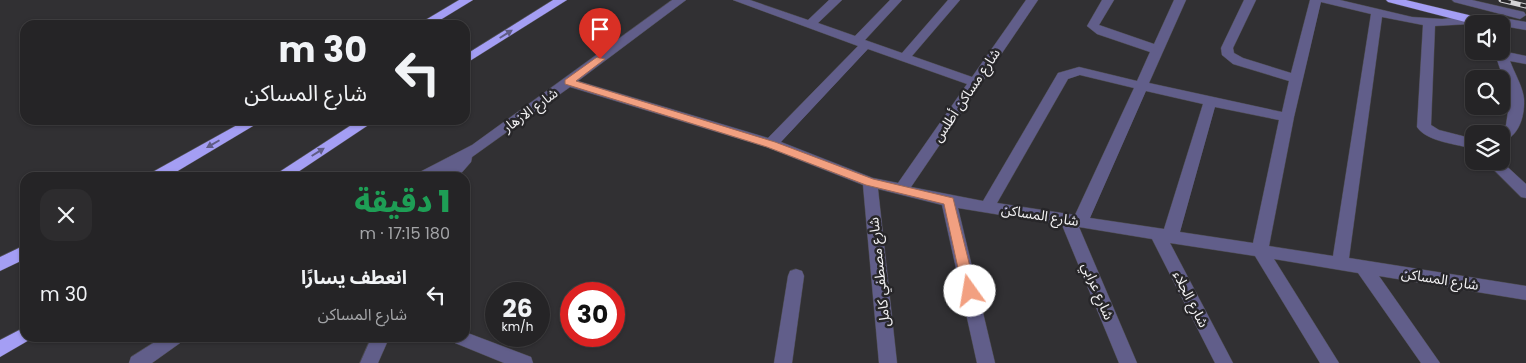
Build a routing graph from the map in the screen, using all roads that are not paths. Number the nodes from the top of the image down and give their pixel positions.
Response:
1 (467, 0) edge
2 (561, 0) edge
3 (680, 0) edge
4 (739, 0) edge
5 (836, 0) edge
6 (896, 0) edge
7 (954, 0) edge
8 (1032, 0) edge
9 (1108, 0) edge
10 (1180, 0) edge
11 (1250, 0) edge
12 (1316, 0) edge
13 (1326, 0) edge
14 (1392, 0) edge
15 (1458, 0) edge
16 (764, 4) edge
17 (1377, 13) junction
18 (1526, 16) edge
19 (1465, 18) edge
20 (432, 20) edge
21 (1465, 21) edge
22 (1429, 23) junction
23 (1510, 24) edge
24 (809, 25) junction
25 (1526, 26) edge
26 (860, 43) junction
27 (1158, 50) junction
28 (1510, 56) edge
29 (470, 57) edge
30 (904, 58) junction
31 (1504, 60) edge
32 (1526, 60) edge
33 (1511, 78) junction
34 (1296, 79) junction
35 (568, 82) junction
36 (974, 82) junction
37 (1140, 86) junction
38 (1526, 88) edge
39 (1210, 102) junction
40 (1287, 117) junction
41 (247, 125) edge
42 (361, 125) edge
43 (1510, 130) edge
44 (1465, 142) edge
45 (771, 144) junction
46 (477, 148) junction
47 (1502, 170) edge
48 (165, 172) edge
49 (287, 172) edge
50 (432, 172) edge
51 (454, 172) edge
52 (870, 182) junction
53 (901, 190) junction
54 (1526, 193) edge
55 (949, 201) junction
56 (987, 207) junction
57 (1074, 221) junction
58 (1164, 236) junction
59 (1260, 252) junction
60 (20, 254) edge
61 (1340, 262) junction
62 (0, 265) edge
63 (1363, 266) junction
64 (796, 276) dead end
65 (1526, 293) edge
66 (20, 337) edge
67 (168, 342) edge
68 (378, 342) edge
69 (470, 342) edge
70 (0, 349) edge
71 (138, 363) edge
72 (369, 363) edge
73 (524, 363) edge
74 (783, 363) edge
75 (888, 363) edge
76 (986, 363) edge
77 (1128, 363) edge
78 (1224, 363) edge
79 (1330, 363) edge
80 (1430, 363) edge

1 - 20 highway
29 -> 2 highway
3 - 35 street, شارع الازهار
4 - 16 street
5 - 24 street
6 - 26 street
7 - 30 street
8 - 36 street, شارع مساكن أطلس
9 - 27 street
10 - 27 street
11 - 34 street
12 - 34 street
13 - 17 street
14 - 19 highway
15 - 18 street
16 - 24 street
17 - 22 street
17 - 61 street
21 - 22 street
22 - 44 street
23 - 25 street
24 - 26 street
26 - 30 street
26 - 45 street
27 - 37 street
28 - 32 street
30 - 36 street
31 - 33 street
33 - 38 street
33 - 43 street
34 - 40 street
35 - 45 street, شارع المساكن
35 - 46 street, شارع الازهار
36 - 53 street, شارع مساكن أطلس
37 - 39 street
37 - 56 street
37 - 57 street
39 - 40 street
39 - 58 street
40 - 59 street
41 -> 48 highway
49 -> 42 highway
45 - 52 street, شارع المساكن
46 - 50 street, شارع الازهار
46 - 51 street, شارع الازهار
47 - 54 street
52 - 53 street, شارع المساكن
52 - 75 street, شارع مصطفي كامل
53 - 55 street, شارع المساكن
55 - 56 street, شارع المساكن
55 - 76 street
56 - 57 street, شارع المساكن
57 - 58 street, شارع المساكن
57 - 77 street, شارع عرابي
58 - 59 street, شارع المساكن
58 - 78 street, شارع الجلاء
59 - 61 street, شارع المساكن
59 - 79 street
60 - 62 highway
61 - 63 street, شارع المساكن
63 - 65 street, شارع المساكن
63 - 80 street
64 - 74 street
66 - 70 highway
67 - 71 street
68 - 72 street
69 - 73 street

